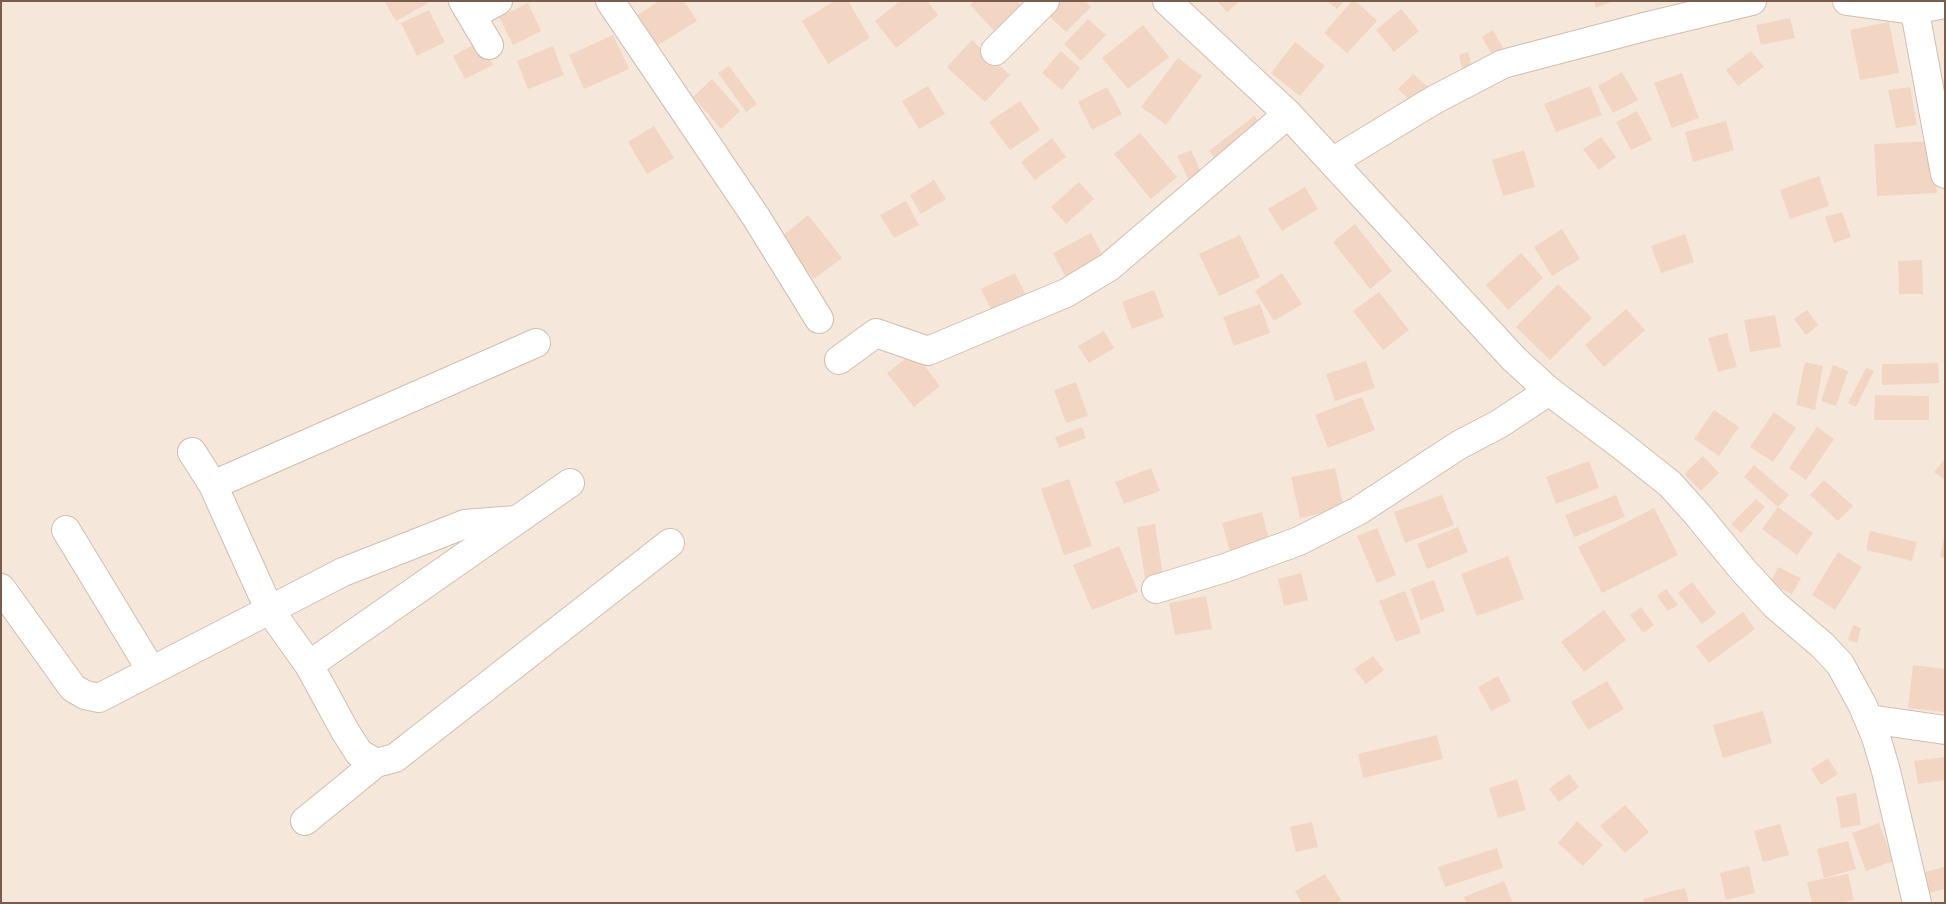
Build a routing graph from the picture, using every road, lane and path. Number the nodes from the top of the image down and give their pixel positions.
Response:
1 (498, 1) edge
2 (610, 1) edge
3 (1045, 1) edge
4 (1167, 1) edge
5 (1752, 1) edge
6 (1847, 1) edge
7 (1945, 4) edge
8 (1913, 6) edge
9 (468, 8) edge
10 (1694, 8) edge
11 (489, 45) dead end
12 (995, 51) dead end
13 (1288, 114) junction
14 (1332, 162) junction
15 (1945, 174) edge
16 (819, 319) dead end
17 (536, 343) dead end
18 (839, 360) dead end
19 (1549, 391) junction
20 (192, 452) dead end
21 (570, 483) dead end
22 (213, 485) junction
23 (516, 520) junction
24 (66, 530) dead end
25 (670, 543) dead end
26 (1, 588) edge
27 (1156, 589) dead end
28 (269, 609) junction
29 (308, 665) junction
30 (151, 670) junction
31 (1868, 719) junction
32 (1945, 730) edge
33 (376, 763) junction
34 (305, 821) dead end
35 (1917, 903) edge

1 - 9 street
2 - 16 street
3 - 12 street
4 - 13 street
5 - 10 street
6 - 8 street
7 - 8 street
8 - 15 street
9 - 11 street
10 - 14 street
13 - 14 street
13 - 18 street
14 - 19 street
17 - 22 street
19 - 27 street
19 - 31 street
20 - 22 street
21 - 23 street
22 - 28 street
23 - 28 street
23 - 29 street
24 - 30 street
25 - 33 street
26 - 30 street
28 - 29 street
28 - 30 street
29 - 33 street
31 - 32 street
31 - 35 street
33 - 34 street

